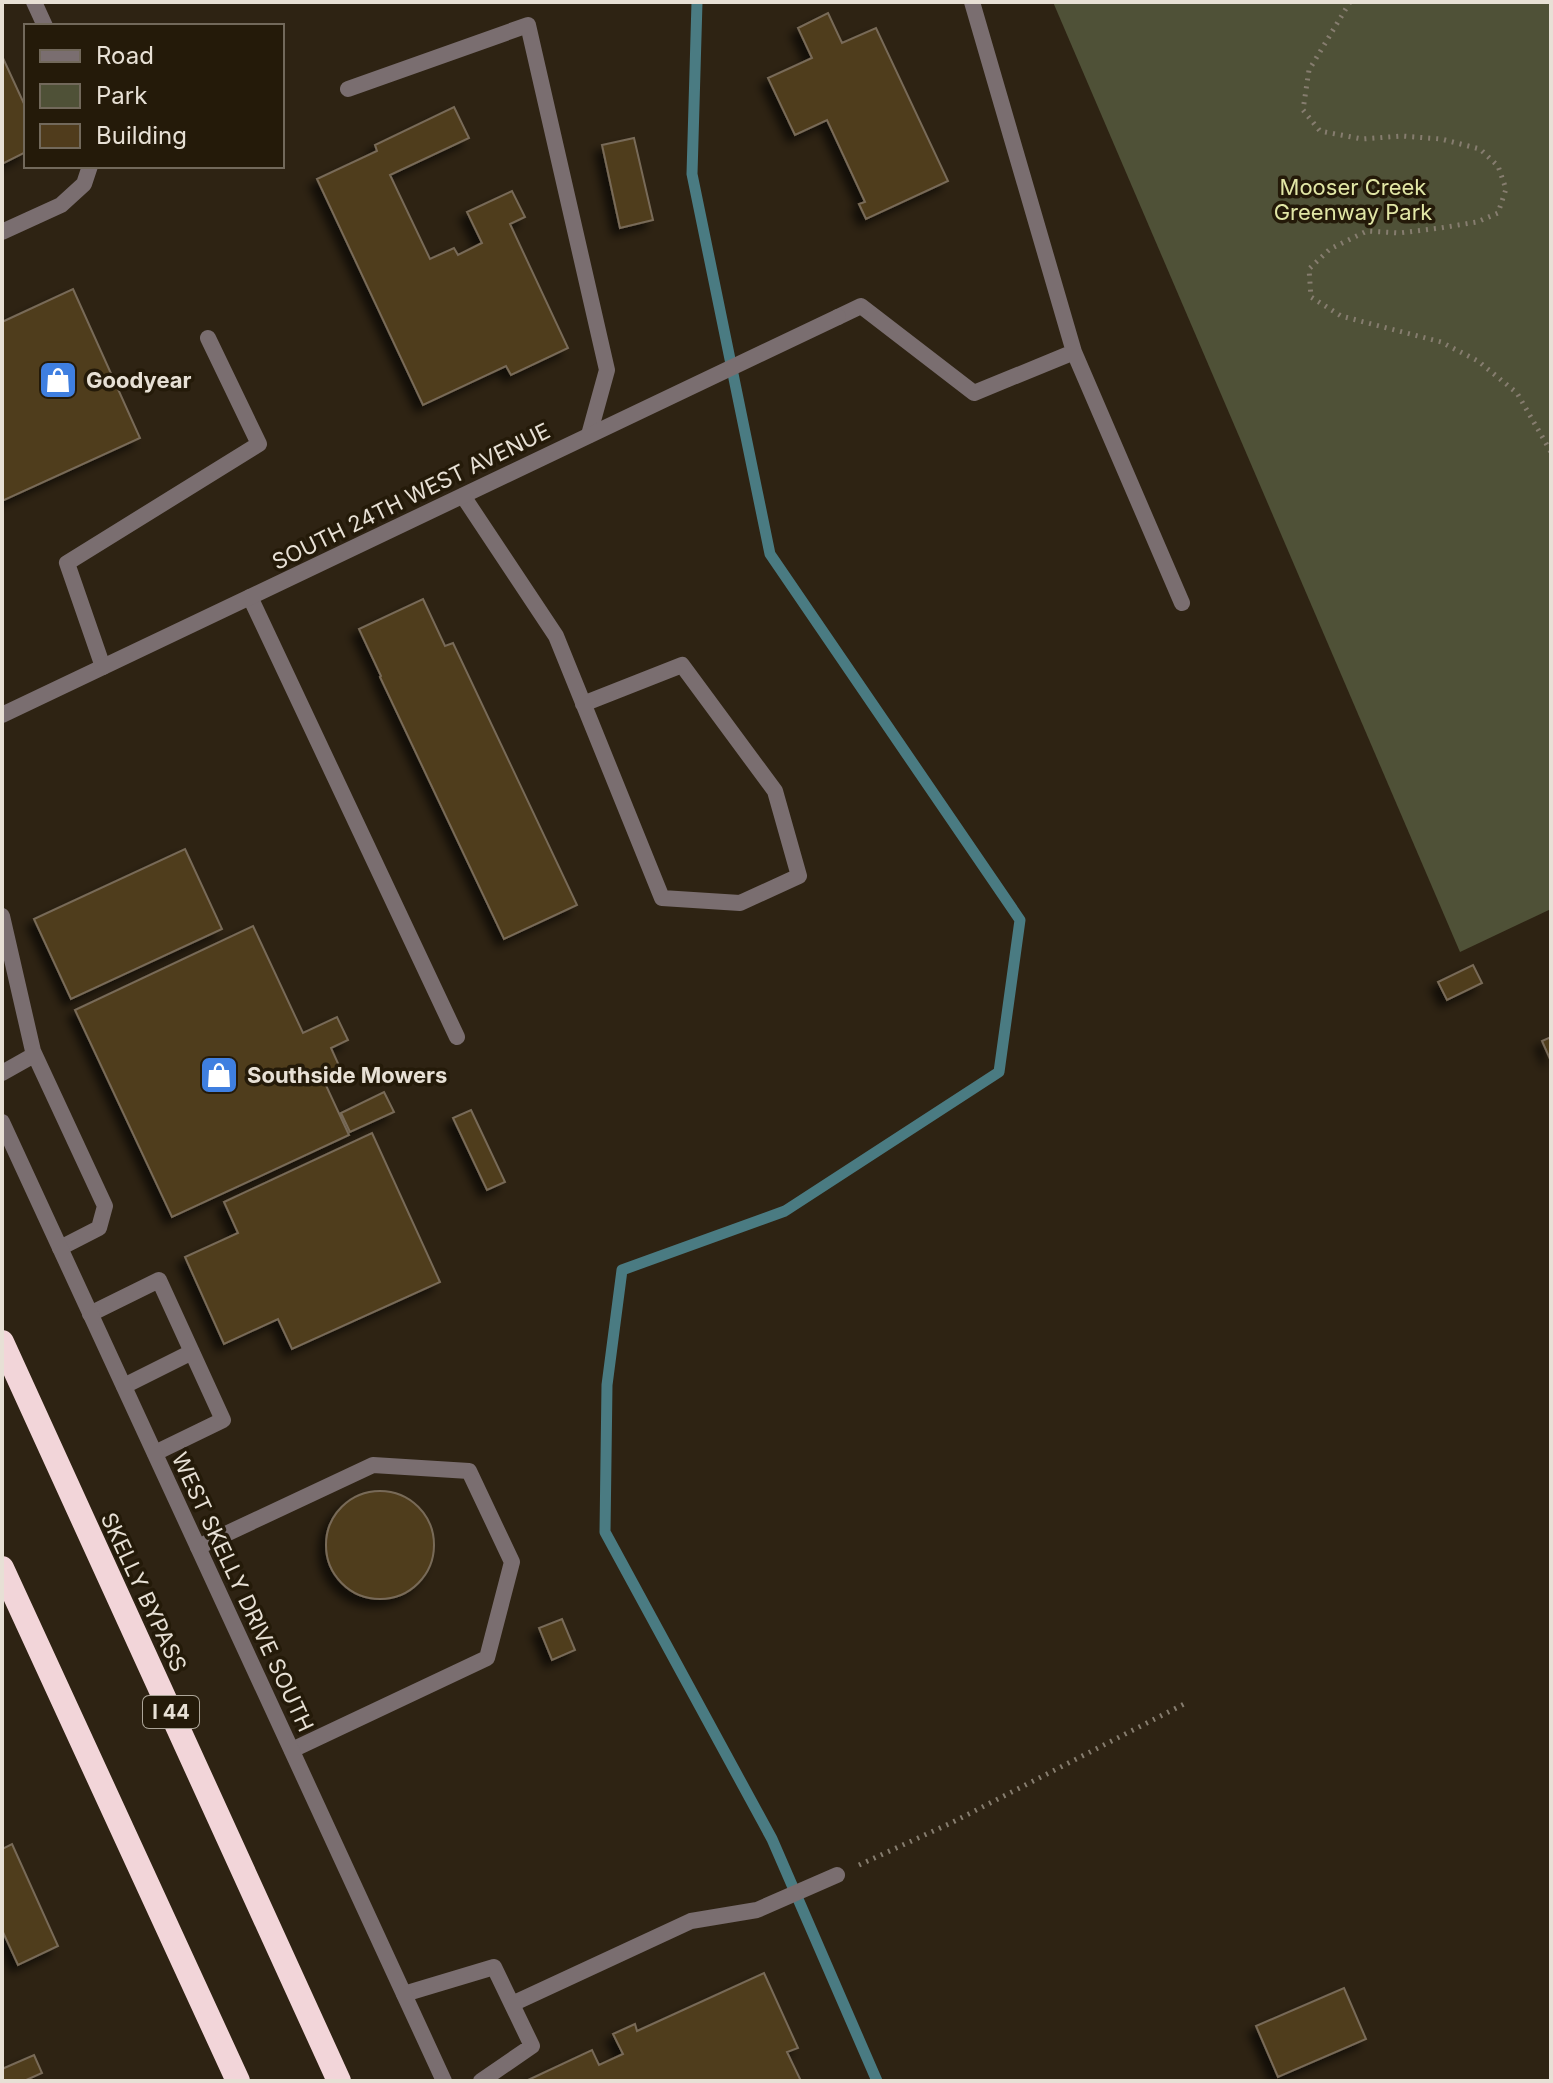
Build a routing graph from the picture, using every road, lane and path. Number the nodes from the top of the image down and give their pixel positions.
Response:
1 (34, 2) edge
2 (972, 2) edge
3 (1350, 2) edge
4 (44, 24) edge
5 (348, 89) dead end
6 (89, 168) edge
7 (2, 232) edge
8 (208, 338) dead end
9 (1074, 352) junction
10 (589, 435) junction
11 (1551, 452) edge
12 (463, 496) junction
13 (250, 597) junction
14 (1182, 603) dead end
15 (103, 667) junction
16 (583, 704) junction
17 (2, 715) edge
18 (2, 916) edge
19 (457, 1037) dead end
20 (34, 1055) junction
21 (2, 1073) edge
22 (2, 1122) edge
23 (60, 1248) junction
24 (90, 1314) junction
25 (2, 1342) edge
26 (192, 1352) junction
27 (124, 1386) junction
28 (155, 1453) junction
29 (198, 1547) junction
30 (2, 1568) edge
31 (1188, 1702) dead end
32 (292, 1750) junction
33 (837, 1875) joint
34 (404, 1994) junction
35 (512, 2004) junction
36 (238, 2081) edge
37 (339, 2081) edge
38 (444, 2081) edge
39 (481, 2081) edge

1 - 4 street
2 - 9 street
3 - 11 path
5 - 10 street
6 - 7 street
8 - 15 street
9 - 10 street, SOUTH 24TH WEST AVENUE
9 - 14 street
10 - 12 street, SOUTH 24TH WEST AVENUE
12 - 13 street, SOUTH 24TH WEST AVENUE
12 - 16 street
13 - 15 street, SOUTH 24TH WEST AVENUE
13 - 19 street
15 - 17 street, SOUTH 24TH WEST AVENUE
16 - 16 street
18 - 20 street
20 - 21 street
20 - 23 street
22 - 23 street, WEST SKELLY DRIVE SOUTH
23 - 24 street, WEST SKELLY DRIVE SOUTH
24 - 26 street
24 - 27 street, WEST SKELLY DRIVE SOUTH
25 - 37 highway, SKELLY BYPASS / I 44
26 - 27 street
26 - 28 street
27 - 28 street, WEST SKELLY DRIVE SOUTH
28 - 29 street, WEST SKELLY DRIVE SOUTH
29 - 32 street, WEST SKELLY DRIVE SOUTH
29 - 32 street
30 - 36 highway
31 - 33 path
32 - 34 street, WEST SKELLY DRIVE SOUTH
33 - 35 street
34 - 35 street
34 - 38 street, WEST SKELLY DRIVE SOUTH
35 - 39 street

